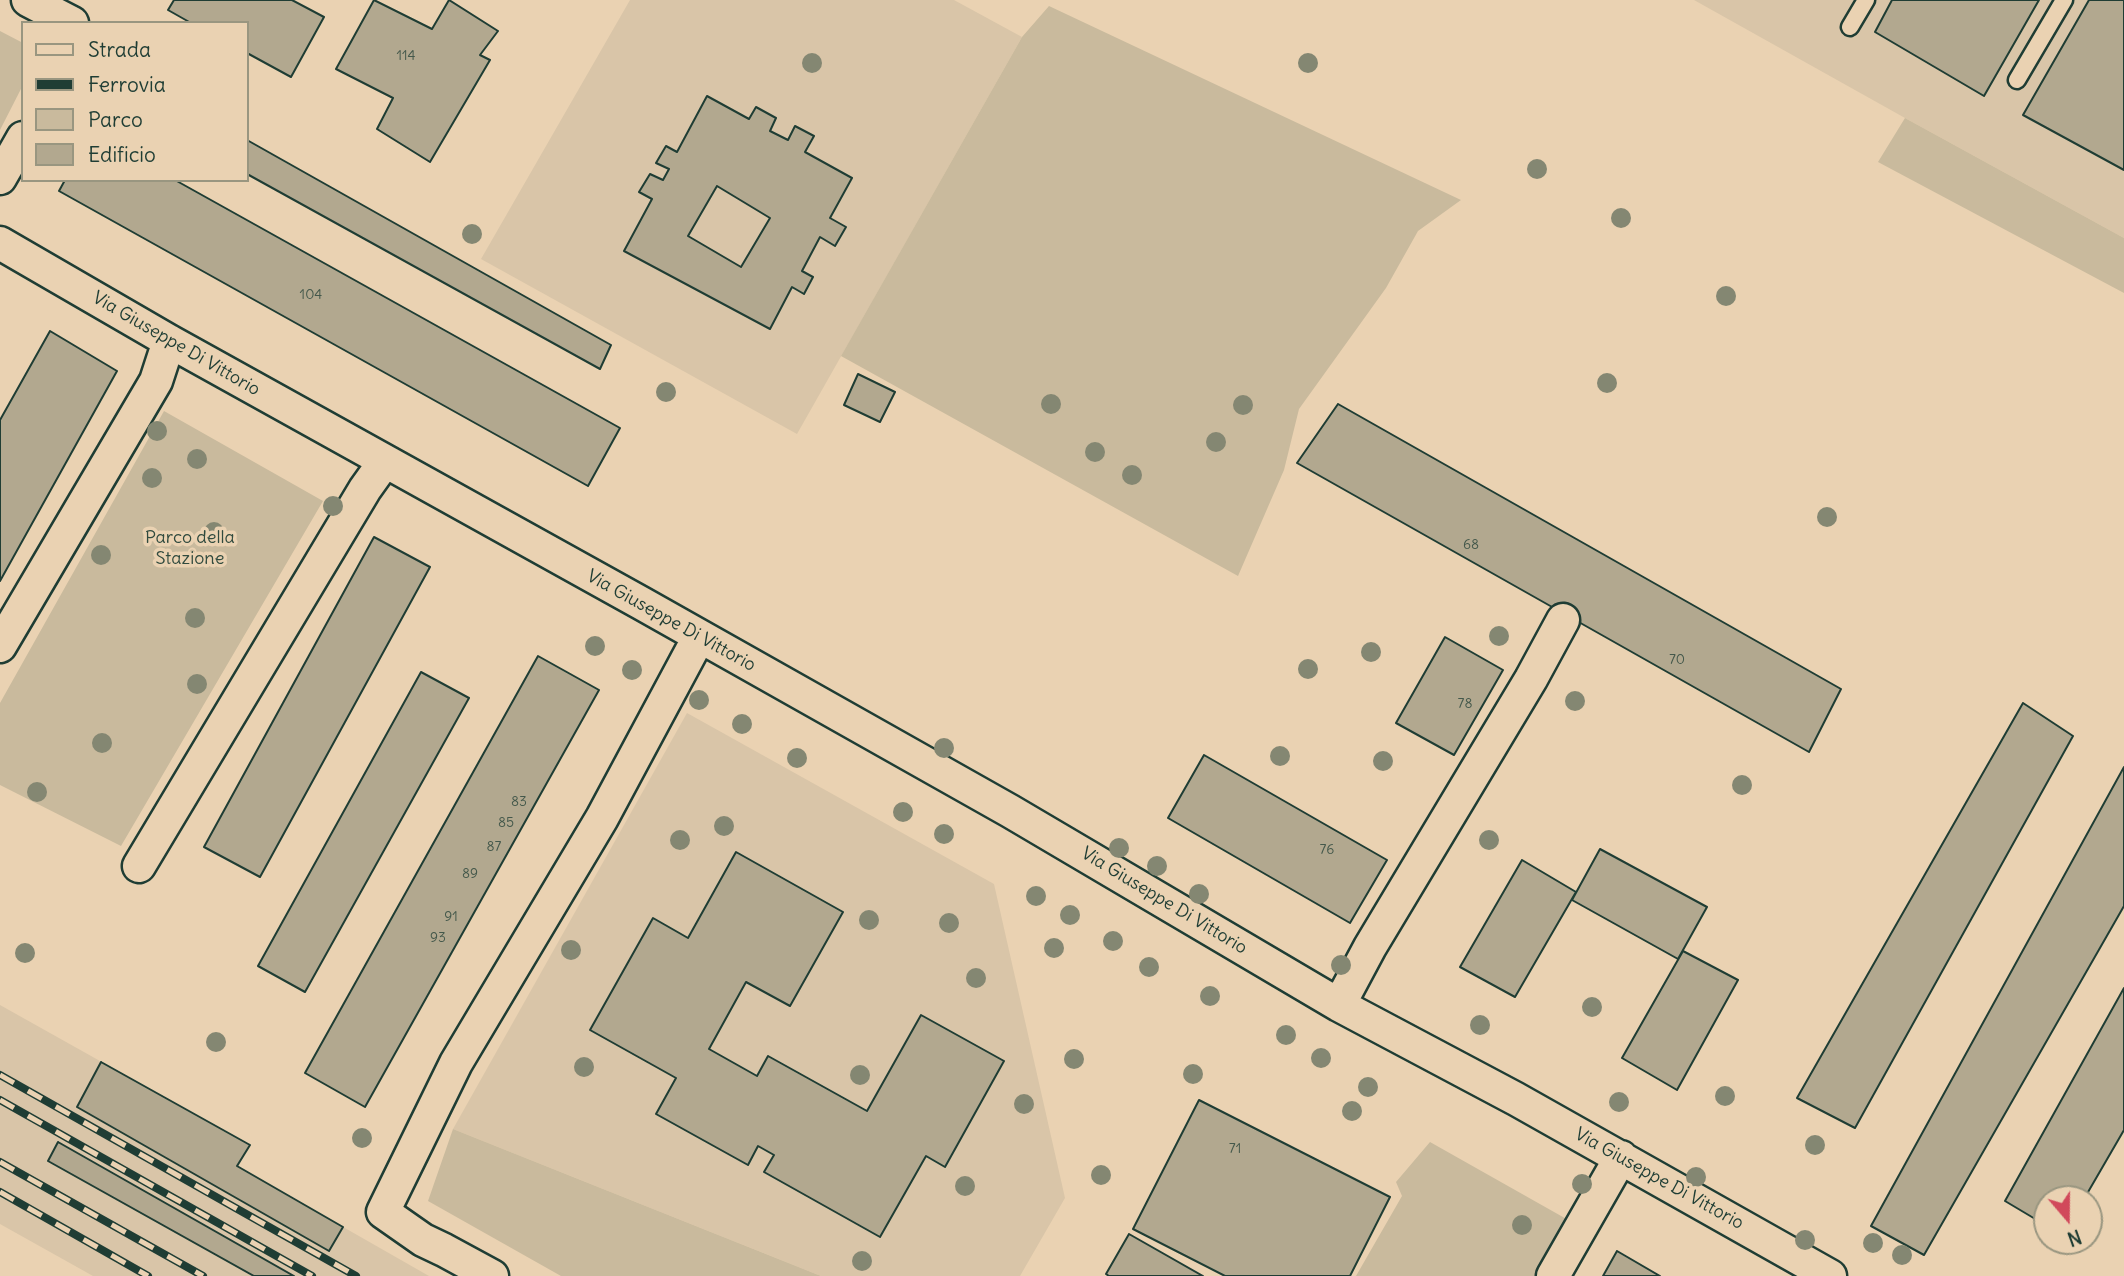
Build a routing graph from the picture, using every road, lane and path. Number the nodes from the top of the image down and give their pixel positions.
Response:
1 (29, 0) edge
2 (1866, 0) edge
3 (2064, 0) edge
4 (68, 21) edge
5 (1850, 27) dead end
6 (2017, 80) dead end
7 (21, 141) edge
8 (0, 178) edge
9 (0, 243) edge
10 (169, 341) junction
11 (385, 461) junction
12 (1563, 620) dead end
13 (699, 637) junction
14 (0, 646) edge
15 (139, 866) dead end
16 (1339, 1005) junction
17 (1621, 1157) junction
18 (492, 1276) edge
19 (1553, 1276) edge
20 (1830, 1276) edge

1 - 4 street
2 - 5 lane
3 - 6 lane
7 - 8 street
9 - 10 street, Via Giuseppe Di Vittorio
10 - 11 street, Via Giuseppe Di Vittorio
10 - 14 street
11 - 13 street, Via Giuseppe Di Vittorio
11 - 15 street
12 - 16 street
13 - 16 street, Via Giuseppe Di Vittorio
13 - 18 street
16 - 17 street, Via Giuseppe Di Vittorio
17 - 19 street
17 - 20 street, Via Giuseppe Di Vittorio

